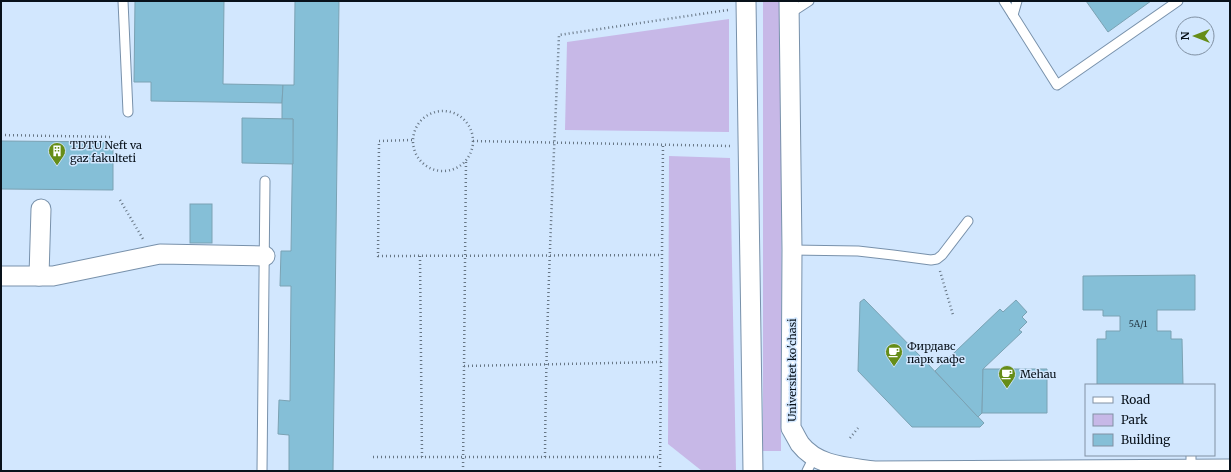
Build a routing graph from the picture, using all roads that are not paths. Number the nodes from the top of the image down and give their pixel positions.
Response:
1 (123, 1) edge
2 (809, 1) edge
3 (1004, 1) edge
4 (1017, 1) edge
5 (1178, 1) edge
6 (746, 4) edge
7 (789, 7) edge
8 (1013, 15) junction
9 (128, 112) dead end
10 (265, 181) dead end
11 (41, 209) dead end
12 (968, 221) dead end
13 (792, 250) junction
14 (265, 256) junction
15 (1, 276) edge
16 (39, 276) junction
17 (1191, 462) edge
18 (811, 464) edge
19 (1230, 469) edge
20 (262, 471) edge
21 (754, 471) edge

1 - 9 lane
2 - 7 lane
3 - 8 lane
4 - 8 lane
5 - 8 lane
6 - 21 street
7 - 13 street, Universitet ko'chasi
10 - 14 lane
11 - 16 street
12 - 13 lane
13 - 18 street, Universitet ko'chasi
14 - 16 street
14 - 20 lane
15 - 16 street
17 - 18 street, Universitet ko'chasi
17 - 19 street, Universitet ko'chasi

